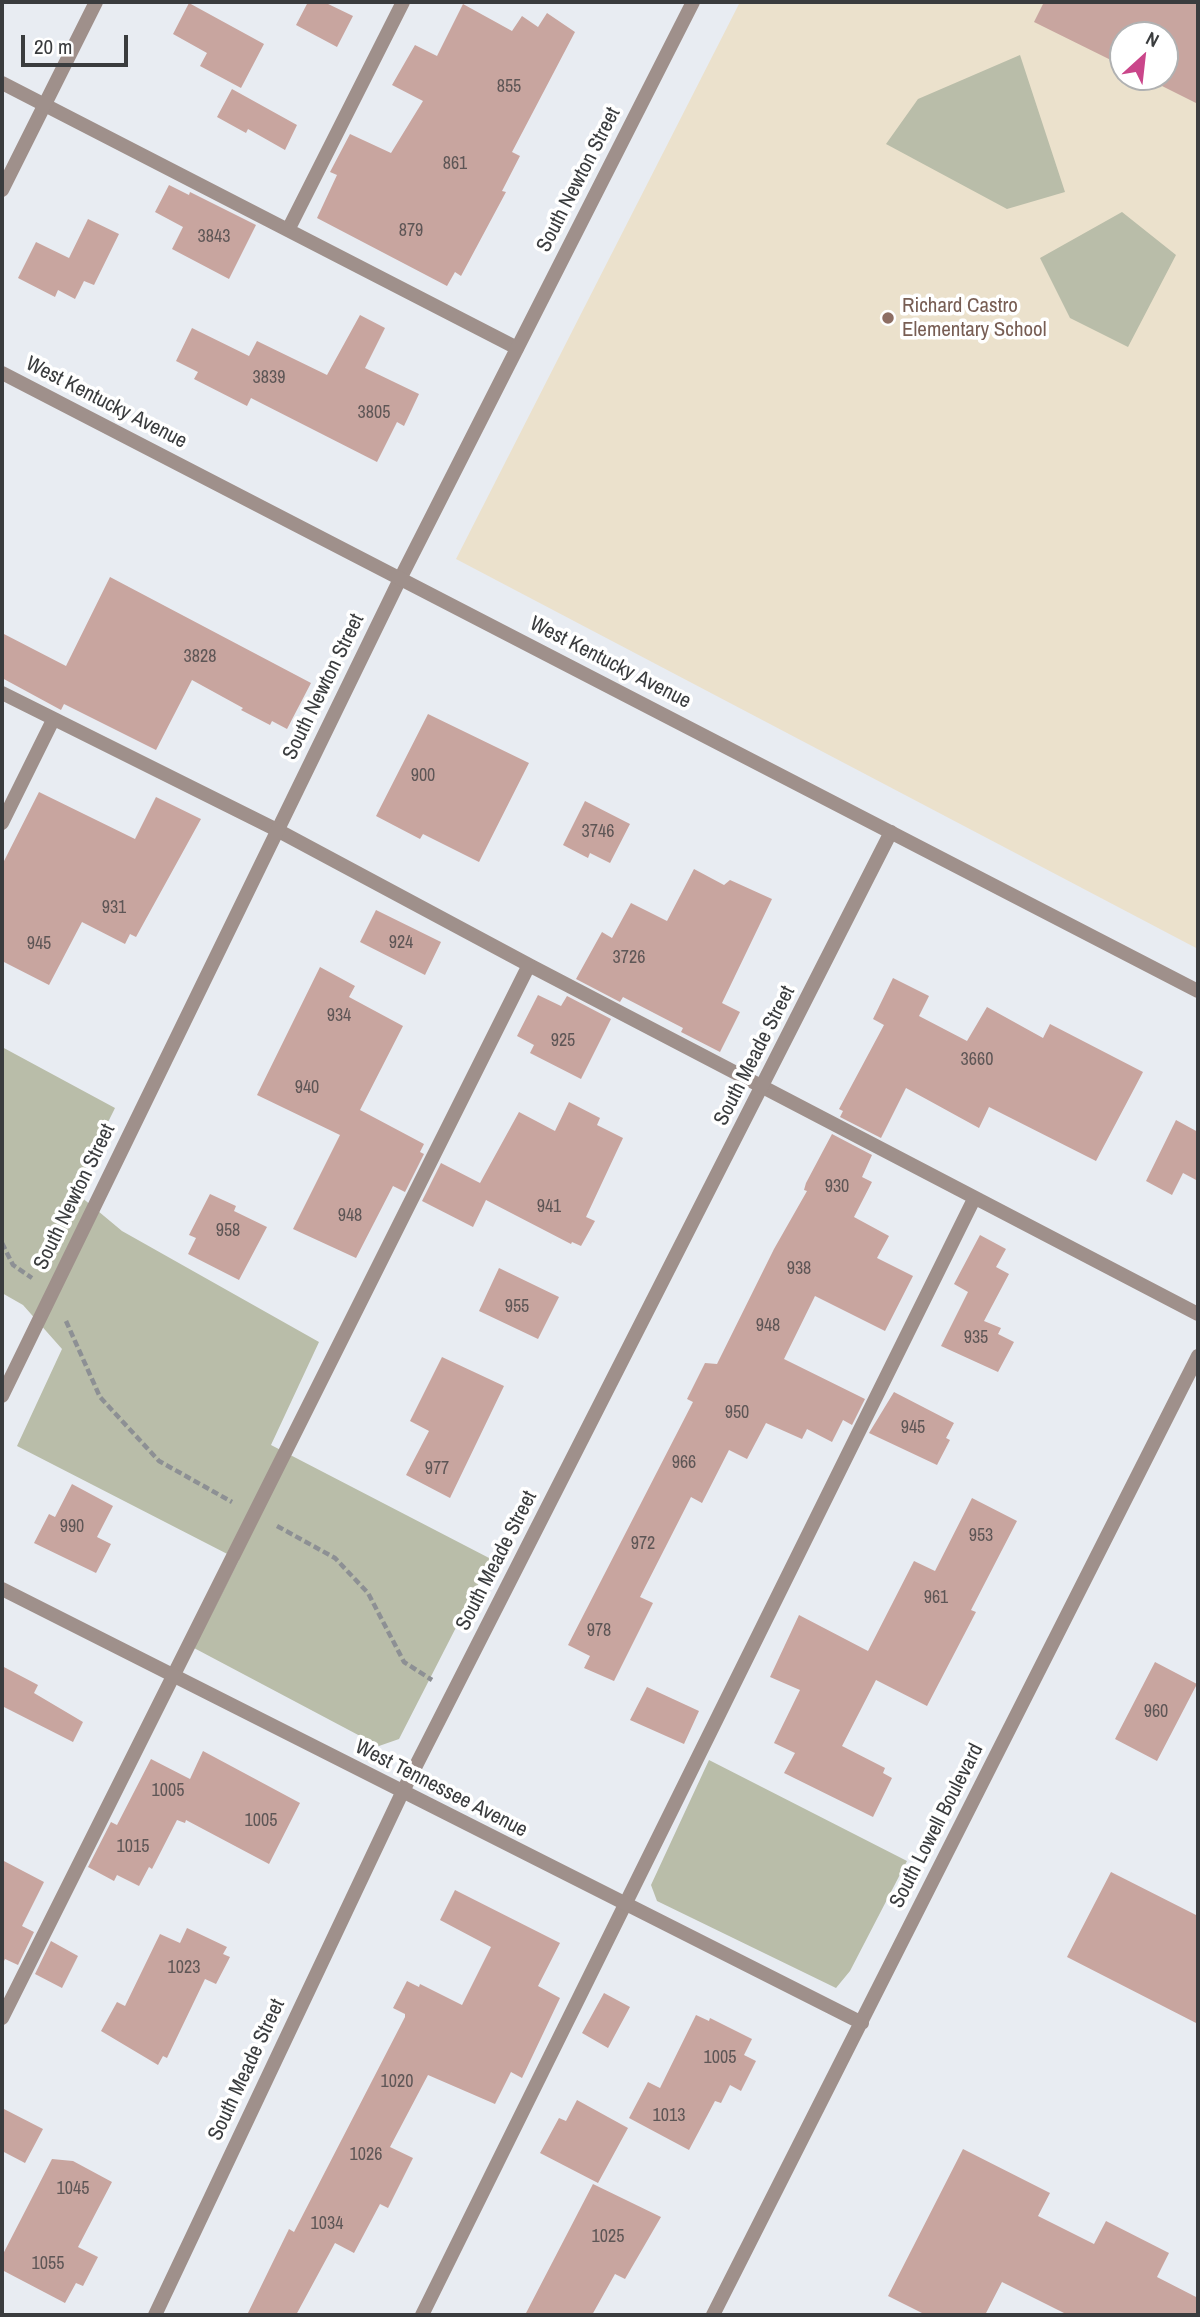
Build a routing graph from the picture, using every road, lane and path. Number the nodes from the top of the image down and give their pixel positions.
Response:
1 (96, 2) edge
2 (403, 2) edge
3 (693, 2) edge
4 (2, 83) edge
5 (44, 105) junction
6 (2, 190) edge
7 (288, 230) junction
8 (517, 348) junction
9 (2, 373) edge
10 (400, 579) junction
11 (2, 693) edge
12 (53, 720) junction
13 (2, 823) edge
14 (277, 830) junction
15 (891, 832) junction
16 (529, 965) junction
17 (1198, 991) edge
18 (763, 1087) junction
19 (974, 1199) junction
20 (2, 1243) edge
21 (53, 1291) junction
22 (1198, 1314) edge
23 (1198, 1356) edge
24 (2, 1395) edge
25 (253, 1513) junction
26 (2, 1589) edge
27 (173, 1675) junction
28 (453, 1693) junction
29 (402, 1793) junction
30 (626, 1906) junction
31 (2, 2018) edge
32 (862, 2024) junction
33 (155, 2315) edge
34 (422, 2315) edge
35 (713, 2315) edge

1 - 5 street
2 - 7 street
3 - 8 street, South Newton Street
4 - 5 street
5 - 6 street
5 - 7 street
7 - 8 street
8 - 10 street, South Newton Street
9 - 10 street, West Kentucky Avenue
10 - 14 street, South Newton Street
10 - 15 street, West Kentucky Avenue
11 - 12 street
12 - 13 street
12 - 14 street
14 - 16 street
14 - 21 street, South Newton Street
15 - 17 street, West Kentucky Avenue
15 - 18 street, South Meade Street
16 - 18 street
16 - 25 street
18 - 19 street
18 - 28 street, South Meade Street
19 - 22 street
19 - 30 street
20 - 21 path
21 - 24 street, South Newton Street
21 - 25 path
23 - 32 street, South Lowell Boulevard
25 - 27 street
25 - 28 path
26 - 27 street, West Tennessee Avenue
27 - 29 street, West Tennessee Avenue
27 - 31 street
28 - 29 street, South Meade Street
29 - 30 street, West Tennessee Avenue
29 - 33 street, South Meade Street
30 - 32 street, West Tennessee Avenue
30 - 34 street
32 - 35 street, South Lowell Boulevard

